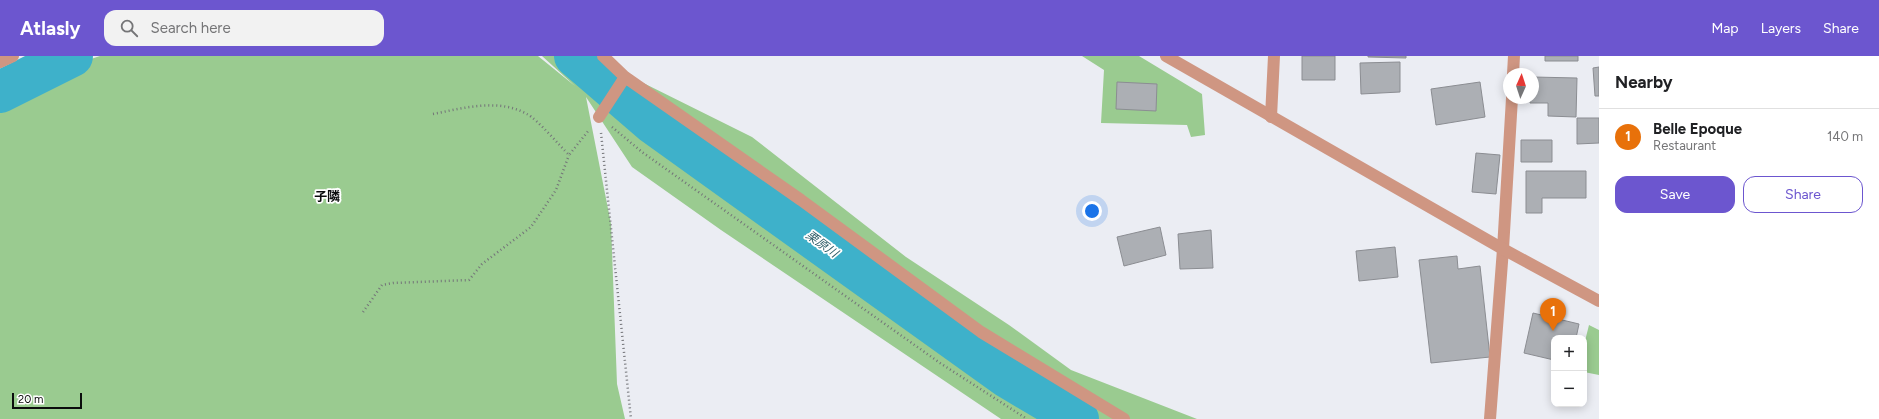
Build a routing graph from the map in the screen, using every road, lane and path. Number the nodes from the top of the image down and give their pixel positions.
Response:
1 (13, 56) edge
2 (603, 56) edge
3 (1166, 56) edge
4 (1274, 56) edge
5 (1514, 56) edge
6 (0, 62) edge
7 (1513, 68) edge
8 (623, 80) junction
9 (1512, 104) edge
10 (602, 113) junction
11 (433, 114) dead end
12 (1271, 118) junction
13 (569, 155) junction
14 (1503, 249) junction
15 (1599, 301) edge
16 (363, 312) dead end
17 (631, 419) edge
18 (1027, 419) edge
19 (1124, 419) edge
20 (1490, 419) edge

1 - 6 street
2 - 8 street
3 - 12 street
4 - 12 street
5 - 7 street
8 - 10 street
8 - 19 street
9 - 14 street
10 - 13 path
10 - 17 path
10 - 18 path
11 - 13 path
12 - 14 street
13 - 16 path
14 - 15 street
14 - 20 street

